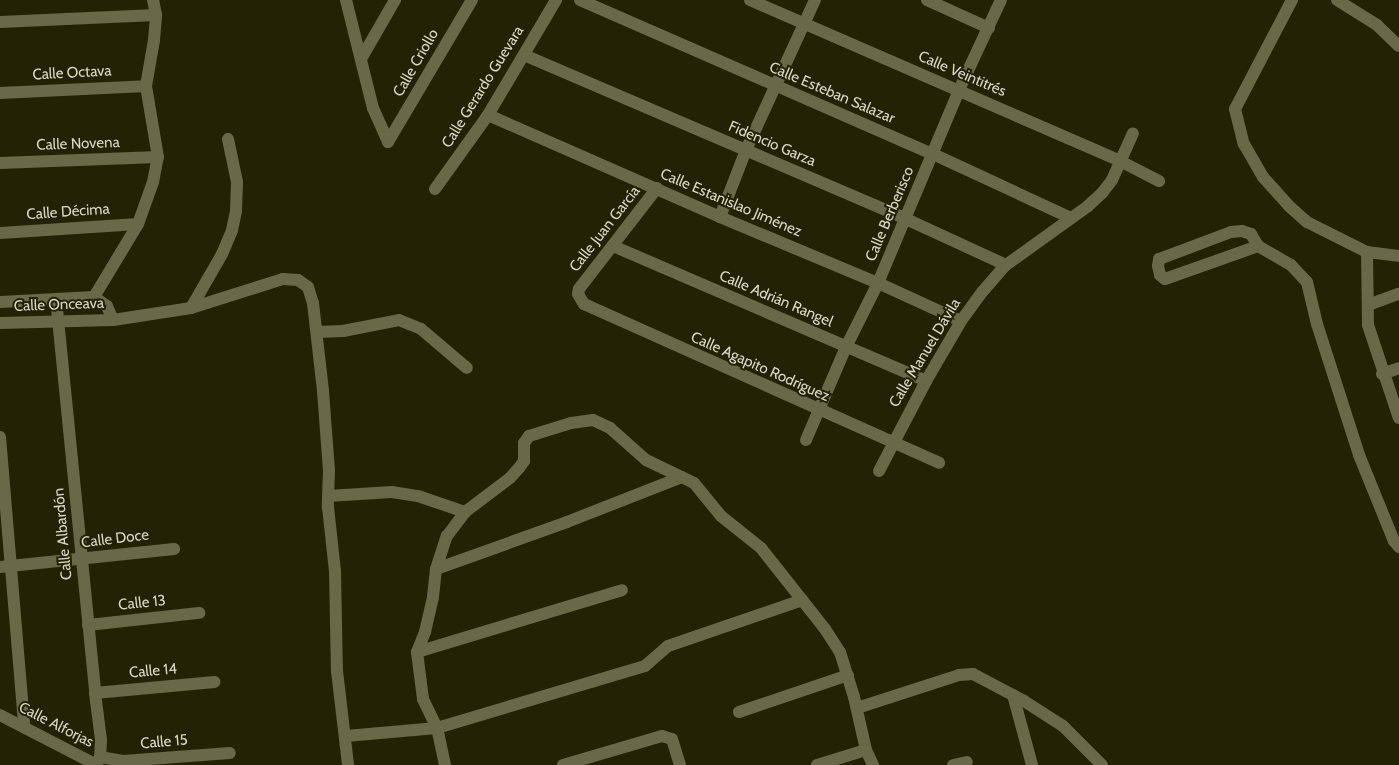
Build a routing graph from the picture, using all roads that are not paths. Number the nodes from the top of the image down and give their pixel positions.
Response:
1 (153, 0) edge
2 (346, 0) edge
3 (395, 0) edge
4 (472, 0) edge
5 (556, 0) edge
6 (580, 0) edge
7 (750, 0) edge
8 (815, 0) edge
9 (927, 0) edge
10 (1000, 0) edge
11 (1292, 0) edge
12 (1337, 0) edge
13 (156, 15) junction
14 (0, 22) edge
15 (804, 24) junction
16 (989, 28) junction
17 (1399, 46) edge
18 (524, 55) junction
19 (361, 59) junction
20 (146, 86) junction
21 (776, 86) junction
22 (959, 90) junction
23 (0, 93) edge
24 (488, 115) junction
25 (1133, 133) dead end
26 (228, 139) dead end
27 (746, 150) junction
28 (934, 154) junction
29 (158, 157) junction
30 (1120, 161) junction
31 (0, 163) edge
32 (1159, 181) dead end
33 (657, 188) junction
34 (435, 189) dead end
35 (720, 217) junction
36 (1071, 218) junction
37 (906, 219) junction
38 (138, 224) junction
39 (0, 233) edge
40 (613, 246) junction
41 (1258, 246) junction
42 (1368, 252) junction
43 (1399, 256) edge
44 (1006, 265) junction
45 (878, 283) junction
46 (579, 289) joint
47 (1399, 294) edge
48 (94, 297) junction
49 (56, 299) junction
50 (0, 302) edge
51 (1368, 305) junction
52 (191, 308) junction
53 (113, 320) junction
54 (961, 321) junction
55 (60, 322) junction
56 (0, 323) edge
57 (317, 332) junction
58 (846, 347) junction
59 (467, 368) dead end
60 (1399, 368) edge
61 (1382, 374) junction
62 (926, 381) junction
63 (817, 410) junction
64 (1399, 418) edge
65 (0, 437) edge
66 (806, 440) dead end
67 (892, 444) junction
68 (939, 463) dead end
69 (879, 471) dead end
70 (682, 477) junction
71 (328, 496) junction
72 (465, 512) junction
73 (174, 548) dead end
74 (1399, 548) edge
75 (82, 559) junction
76 (5, 566) edge
77 (436, 569) junction
78 (622, 590) dead end
79 (802, 600) junction
80 (199, 613) dead end
81 (88, 625) junction
82 (417, 652) junction
83 (848, 675) junction
84 (214, 682) dead end
85 (95, 693) junction
86 (1013, 695) junction
87 (857, 708) junction
88 (739, 712) dead end
89 (0, 714) edge
90 (24, 725) junction
91 (437, 728) junction
92 (346, 736) junction
93 (866, 750) junction
94 (230, 753) dead end
95 (967, 762) dead end
96 (97, 763) edge
97 (348, 765) edge
98 (445, 765) edge
99 (563, 765) edge
100 (680, 765) edge
101 (817, 765) edge
102 (873, 765) edge
103 (953, 765) edge
104 (1032, 765) edge
105 (1102, 765) edge

1 - 13 street
2 - 19 street
3 - 19 street
4 - 19 street, Calle Criollo
5 - 18 street, Calle Gerardo Guevara
6 - 21 street, Calle Esteban Salazar
7 - 15 street, Calle Veintitrés
8 - 15 street
9 - 16 street
10 - 16 street, Calle Berberisco
11 - 42 street
12 - 17 street
13 - 14 street
13 - 20 street
15 - 21 street
15 - 22 street, Calle Veintitrés
16 - 22 street, Calle Berberisco
18 - 24 street, Calle Gerardo Guevara
18 - 27 street, Fidencio Garza
20 - 23 street, Calle Octava
20 - 29 street
21 - 27 street
21 - 28 street, Calle Esteban Salazar
22 - 28 street, Calle Berberisco
22 - 30 street, Calle Veintitrés
24 - 33 street, Calle Estanislao Jiménez
24 - 34 street, Calle Gerardo Guevara
25 - 30 street, Calle Manuel Dávila
26 - 52 street
27 - 35 street
27 - 37 street, Fidencio Garza
28 - 36 street, Calle Esteban Salazar
28 - 37 street, Calle Berberisco
29 - 31 street, Calle Novena
29 - 38 street
30 - 32 street, Calle Veintitrés
30 - 36 street, Calle Manuel Dávila
33 - 35 street, Calle Estanislao Jiménez
33 - 40 street, Calle Juan García
35 - 45 street, Calle Estanislao Jiménez
36 - 44 street, Calle Manuel Dávila
37 - 44 street, Fidencio Garza
37 - 45 street, Calle Berberisco
38 - 39 street, Calle Décima
38 - 48 street
40 - 46 street, Calle Juan García
40 - 58 street, Calle Adrián Rangel
41 - 41 street
41 - 74 street
42 - 43 street
42 - 51 street
44 - 54 street, Calle Manuel Dávila
45 - 54 street, Calle Estanislao Jiménez
45 - 58 street, Calle Berberisco
46 - 63 street, Calle Agapito Rodríguez
47 - 51 street
48 - 49 street, Calle Onceava
48 - 53 street, Calle Onceava
49 - 50 street, Calle Onceava
49 - 55 street, Calle Albardón
51 - 61 street
52 - 53 street
52 - 57 street
53 - 55 street, Calle Onceava
54 - 62 street, Calle Manuel Dávila
55 - 56 street, Calle Onceava
55 - 75 street, Calle Albardón
57 - 59 street
57 - 71 street
58 - 62 street, Calle Adrián Rangel
58 - 63 street, Calle Berberisco
60 - 61 street
61 - 64 street
62 - 67 street, Calle Manuel Dávila
63 - 66 street, Calle Berberisco
63 - 67 street, Calle Agapito Rodríguez
65 - 76 street
67 - 68 street, Calle Agapito Rodríguez
67 - 69 street, Calle Manuel Dávila
70 - 72 street
70 - 77 street
70 - 79 street
71 - 72 street
71 - 92 street
72 - 77 street
73 - 75 street, Calle Doce
75 - 76 street, Calle Doce
75 - 81 street, Calle Albardón
76 - 90 street
77 - 82 street
78 - 82 street
79 - 83 street
79 - 91 street
80 - 81 street, Calle 13
81 - 85 street, Calle Albardón
82 - 91 street
83 - 87 street
83 - 88 street
84 - 85 street, Calle 14
85 - 96 street, Calle Albardón
86 - 87 street
86 - 104 street
86 - 105 street
87 - 93 street
89 - 90 street, Calle Alforjas
90 - 96 street, Calle Alforjas
91 - 92 street
91 - 98 street
92 - 97 street
93 - 101 street
93 - 102 street
94 - 96 street, Calle 15
95 - 103 street
99 - 100 street

